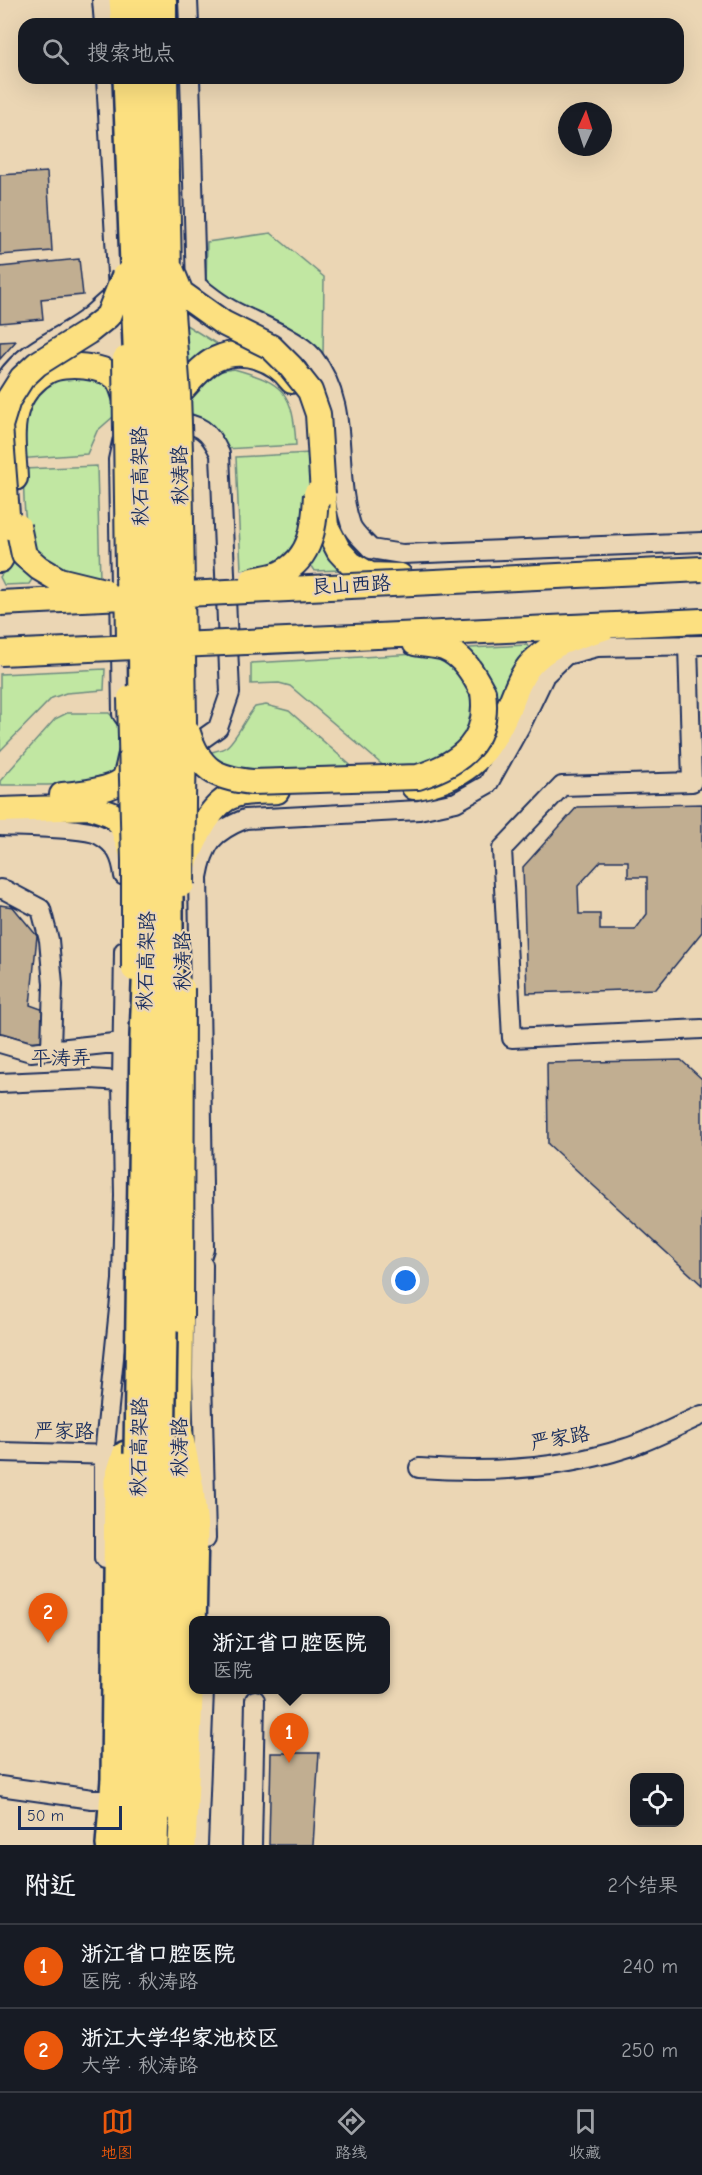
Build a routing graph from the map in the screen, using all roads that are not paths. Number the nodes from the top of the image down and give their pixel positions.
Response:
1 (102, 0) edge
2 (113, 0) edge
3 (123, 0) edge
4 (148, 0) edge
5 (164, 0) edge
6 (188, 0) edge
7 (104, 18) edge
8 (114, 18) edge
9 (124, 18) edge
10 (149, 18) edge
11 (164, 18) edge
12 (189, 18) edge
13 (106, 84) edge
14 (116, 84) edge
15 (127, 84) edge
16 (150, 84) edge
17 (165, 84) edge
18 (190, 84) edge
19 (169, 262) junction
20 (121, 284) junction
21 (196, 285) junction
22 (0, 390) edge
23 (178, 394) junction
24 (125, 397) junction
25 (167, 420) junction
26 (702, 542) edge
27 (0, 560) edge
28 (702, 569) edge
29 (493, 578) junction
30 (206, 592) junction
31 (133, 597) junction
32 (0, 603) edge
33 (702, 621) edge
34 (606, 627) junction
35 (377, 636) junction
36 (695, 645) edge
37 (0, 653) edge
38 (178, 737) junction
39 (131, 751) junction
40 (0, 797) edge
41 (0, 810) edge
42 (0, 826) edge
43 (129, 870) junction
44 (181, 872) junction
45 (0, 889) edge
46 (702, 1029) edge
47 (123, 1042) junction
48 (0, 1043) edge
49 (51, 1049) junction
50 (122, 1081) junction
51 (0, 1083) edge
52 (204, 1249) junction
53 (181, 1319) junction
54 (702, 1415) edge
55 (180, 1434) junction
56 (0, 1452) edge
57 (115, 1455) junction
58 (419, 1468) dead end
59 (198, 1616) edge
60 (200, 1616) edge
61 (194, 1694) edge
62 (204, 1694) edge
63 (255, 1700) dead end
64 (0, 1786) edge
65 (101, 1799) junction
66 (100, 1845) edge
67 (110, 1845) edge
68 (118, 1845) edge
69 (133, 1845) edge
70 (154, 1845) edge
71 (170, 1845) edge
72 (182, 1845) edge
73 (198, 1845) edge
74 (252, 1845) edge

1 - 7 street
2 - 8 main road
3 - 9 highway
4 - 10 highway
5 - 11 main road
6 - 12 street
13 - 20 street
14 - 20 main road
15 - 69 highway, 秋石高架路, bridge
16 - 70 highway, 秋石高架路, bridge
17 - 19 main road, 秋涛路, bridge
18 - 21 street
19 - 23 main road, 秋涛路, bridge
19 - 29 main road, bridge
20 - 21 street
20 - 22 street
20 - 24 main road, bridge
20 - 25 street
20 - 27 main road, bridge
21 - 25 street
21 - 26 street
23 - 30 main road, bridge
23 - 38 main road, 秋涛路, bridge
24 - 31 main road, bridge
24 - 39 main road, bridge
25 - 38 street
25 - 38 street
28 - 29 main road, 艮山西路, bridge
29 - 30 main road, 艮山西路, bridge
30 - 31 main road, 艮山西路, bridge
31 - 32 main road, 艮山西路, bridge
33 - 34 main road
34 - 35 main road
34 - 44 main road
35 - 37 main road, bridge
35 - 38 main road, bridge
36 - 44 street
36 - 46 street
38 - 44 main road, 秋涛路, bridge
39 - 40 main road, bridge
39 - 43 main road, bridge
41 - 43 main road
42 - 43 street
43 - 44 street
43 - 47 street
43 - 57 main road, bridge
44 - 52 street
44 - 53 main road, 秋涛路, bridge
45 - 49 street
47 - 49 street
47 - 50 street
48 - 49 street
50 - 51 street, 平涛弄
50 - 57 street
52 - 53 street
52 - 60 street
53 - 55 main road, 秋涛路
54 - 58 street, 严家路
55 - 59 highway
55 - 71 main road, 秋涛路
56 - 57 street, 严家路
57 - 65 street
57 - 67 highway
57 - 68 main road
61 - 72 highway
62 - 73 street
63 - 74 street
64 - 65 street
65 - 66 street

